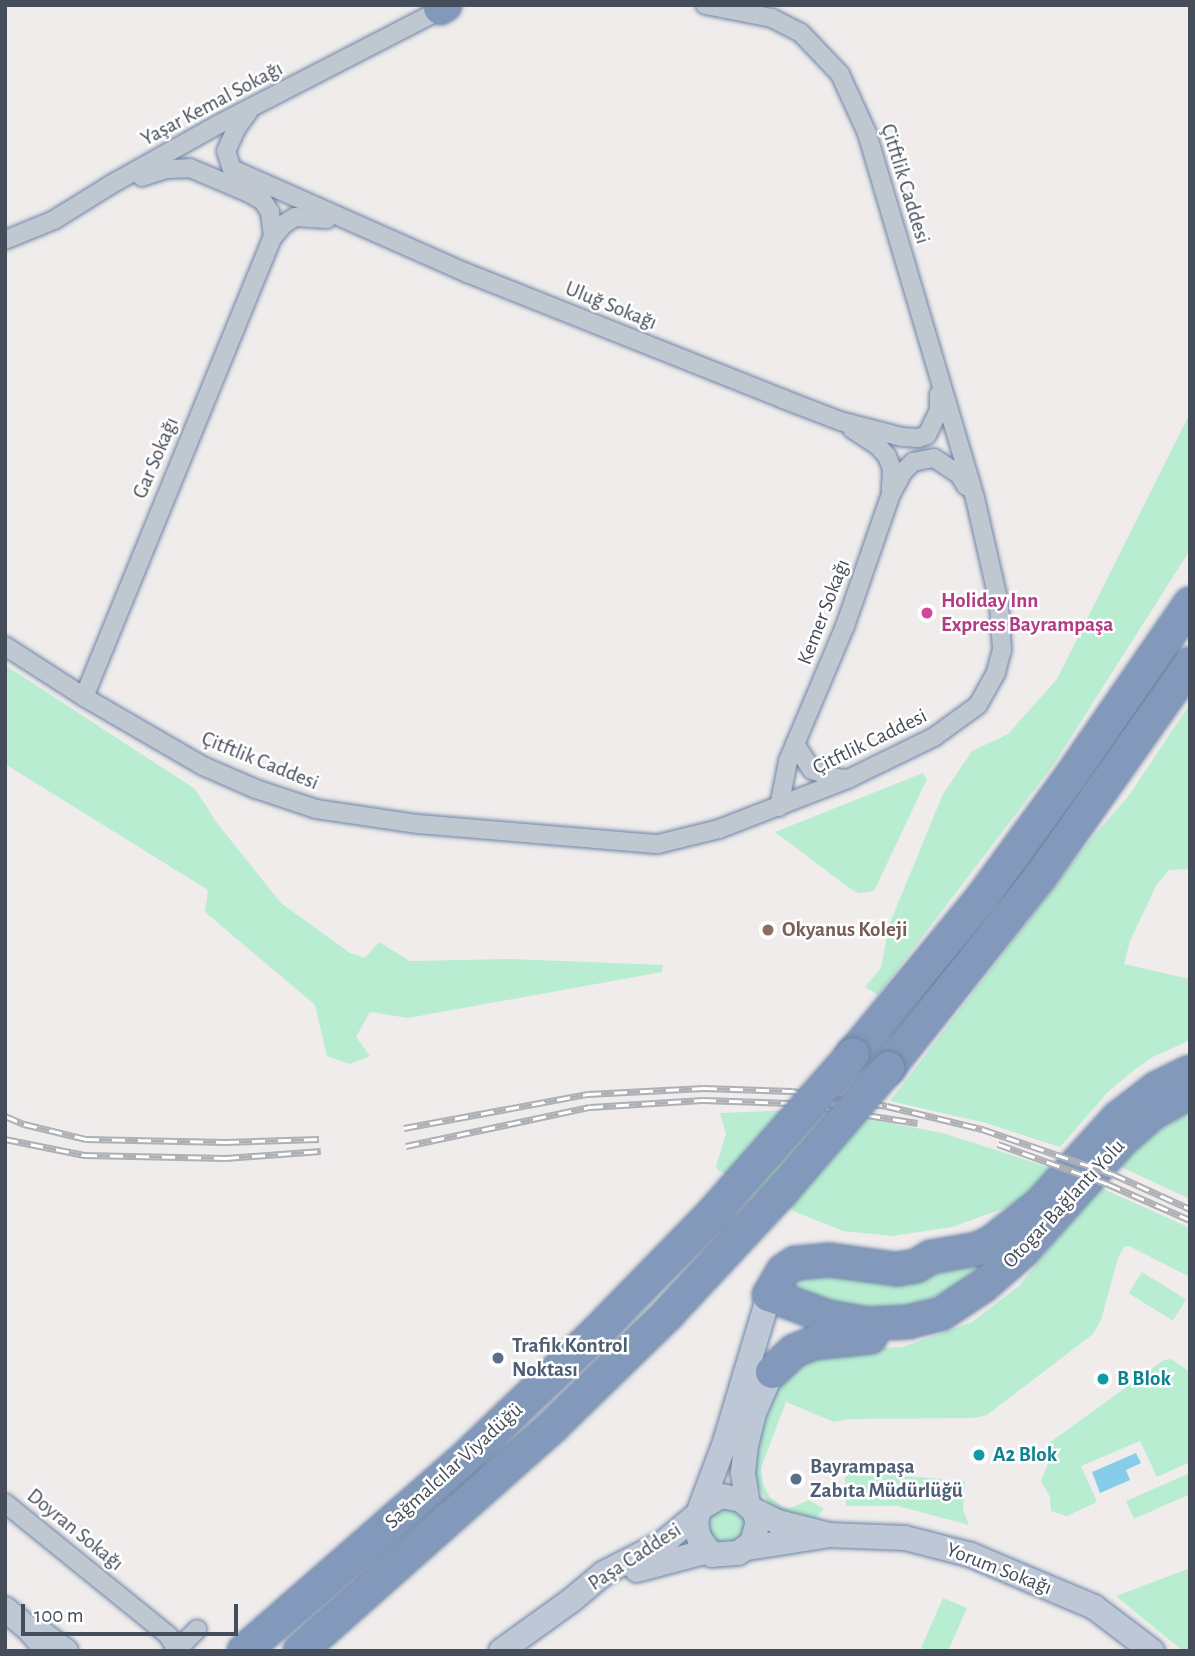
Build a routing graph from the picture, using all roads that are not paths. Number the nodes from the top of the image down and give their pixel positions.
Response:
1 (705, 5) edge
2 (446, 6) edge
3 (249, 111) junction
4 (110, 185) junction
5 (368, 229) junction
6 (273, 237) junction
7 (5, 240) edge
8 (937, 370) junction
9 (840, 421) junction
10 (891, 494) junction
11 (975, 498) junction
12 (1190, 604) edge
13 (5, 646) edge
14 (1190, 664) edge
15 (84, 697) junction
16 (795, 744) junction
17 (848, 779) junction
18 (779, 807) junction
19 (1190, 1072) edge
20 (1190, 1092) edge
21 (769, 1295) junction
22 (896, 1323) junction
23 (772, 1372) joint
24 (5, 1503) edge
25 (750, 1508) junction
26 (699, 1511) junction
27 (829, 1535) junction
28 (748, 1548) junction
29 (708, 1551) junction
30 (573, 1599) junction
31 (5, 1609) edge
32 (197, 1629) dead end
33 (30, 1630) junction
34 (48, 1651) edge
35 (66, 1651) edge
36 (177, 1651) edge
37 (244, 1651) edge
38 (300, 1651) edge
39 (501, 1651) edge
40 (1153, 1651) edge

1 - 8 street, Çitftlik Caddesi
2 - 3 street, Yaşar Kemal Sokağı
3 - 4 street, Yaşar Kemal Sokağı
3 - 5 street
4 - 6 street
4 - 7 street, Yaşar Kemal Sokağı
5 - 6 street
5 - 9 street, Uluğ Sokağı
6 - 15 street, Gar Sokağı
8 - 9 street
8 - 11 street, Çitftlik Caddesi
9 - 10 street
10 - 11 street
10 - 16 street, Kemer Sokağı
11 - 17 street, Çitftlik Caddesi
12 - 37 highway, Sağmalcılar Viyadüğü, bridge
13 - 15 street, Çitftlik Caddesi
14 - 38 highway, Sağmalcılar Viyadüğü, bridge
15 - 18 street, Çitftlik Caddesi
16 - 17 street
16 - 18 street, Kemer Sokağı
17 - 18 street, Çitftlik Caddesi
19 - 21 highway, Otogar Bağlantı Yolu
20 - 22 highway, Otogar Bağlantı Yolu
21 - 22 highway
21 - 26 main road
22 - 23 highway
23 - 25 main road
24 - 36 street, Doyran Sokağı
25 - 26 main road
25 - 27 main road, Yorum Sokağı
25 - 28 main road
26 - 29 main road
26 - 30 main road, Paşa Caddesi
27 - 28 main road, Yorum Sokağı
27 - 40 main road, Yorum Sokağı
28 - 29 main road
29 - 30 main road, Paşa Caddesi
30 - 39 main road, Paşa Caddesi
31 - 33 main road
32 - 36 street
33 - 34 main road
33 - 35 main road

